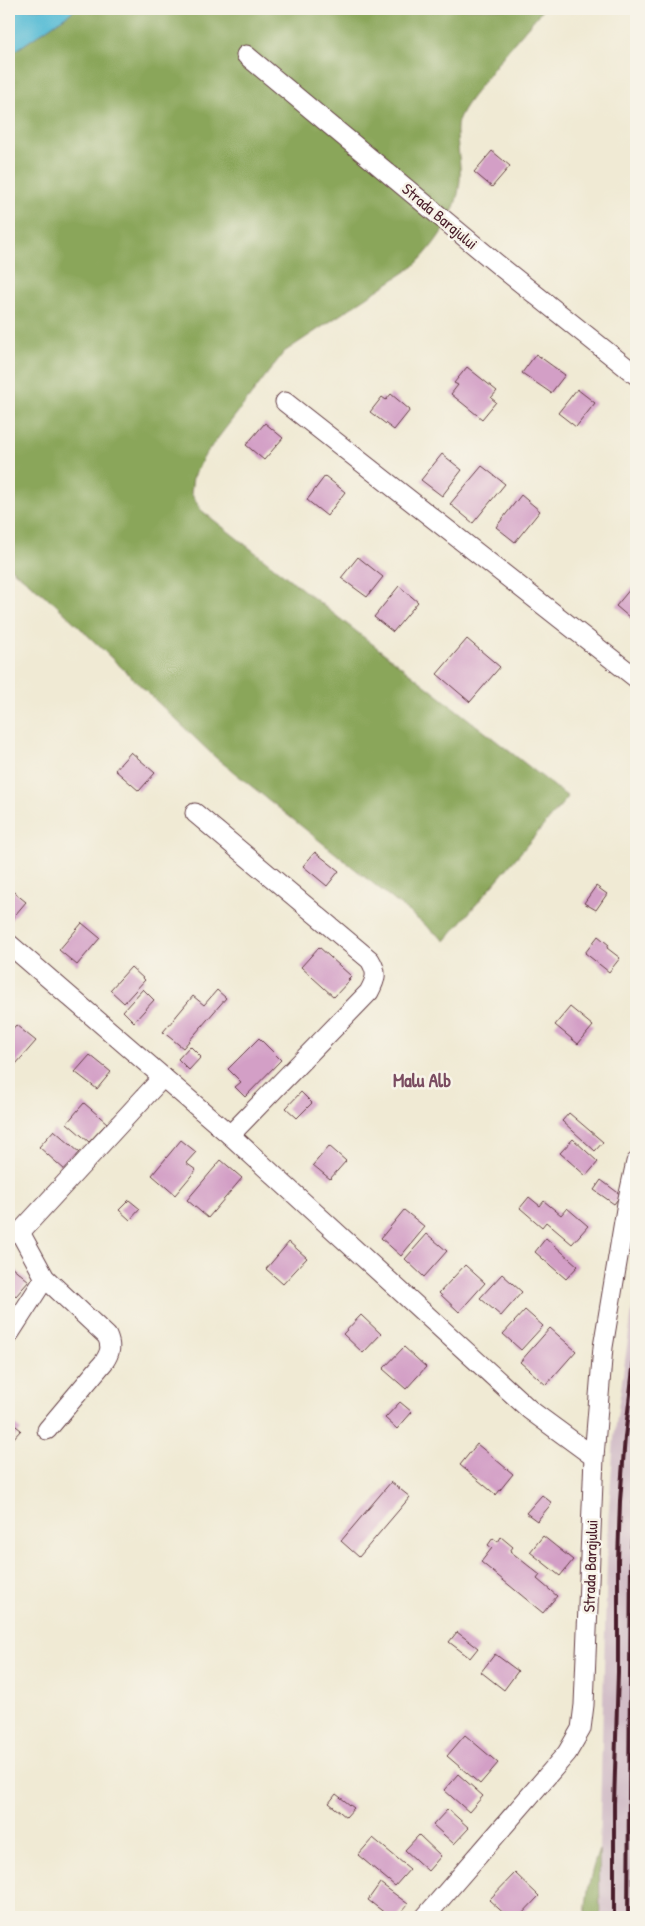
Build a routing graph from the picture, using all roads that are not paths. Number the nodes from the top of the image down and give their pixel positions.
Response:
1 (246, 55) dead end
2 (636, 375) edge
3 (285, 402) dead end
4 (636, 678) edge
5 (195, 813) dead end
6 (9, 944) edge
7 (163, 1077) junction
8 (230, 1135) junction
9 (636, 1162) edge
10 (45, 1278) junction
11 (9, 1334) edge
12 (47, 1430) dead end
13 (594, 1456) junction
14 (426, 1917) edge

1 - 2 street, Strada Barajului
3 - 4 street
5 - 8 street
6 - 7 street
7 - 8 street
7 - 10 street
8 - 13 street
9 - 13 street, Strada Barajului
10 - 11 street
10 - 12 street
13 - 14 street, Strada Barajului

